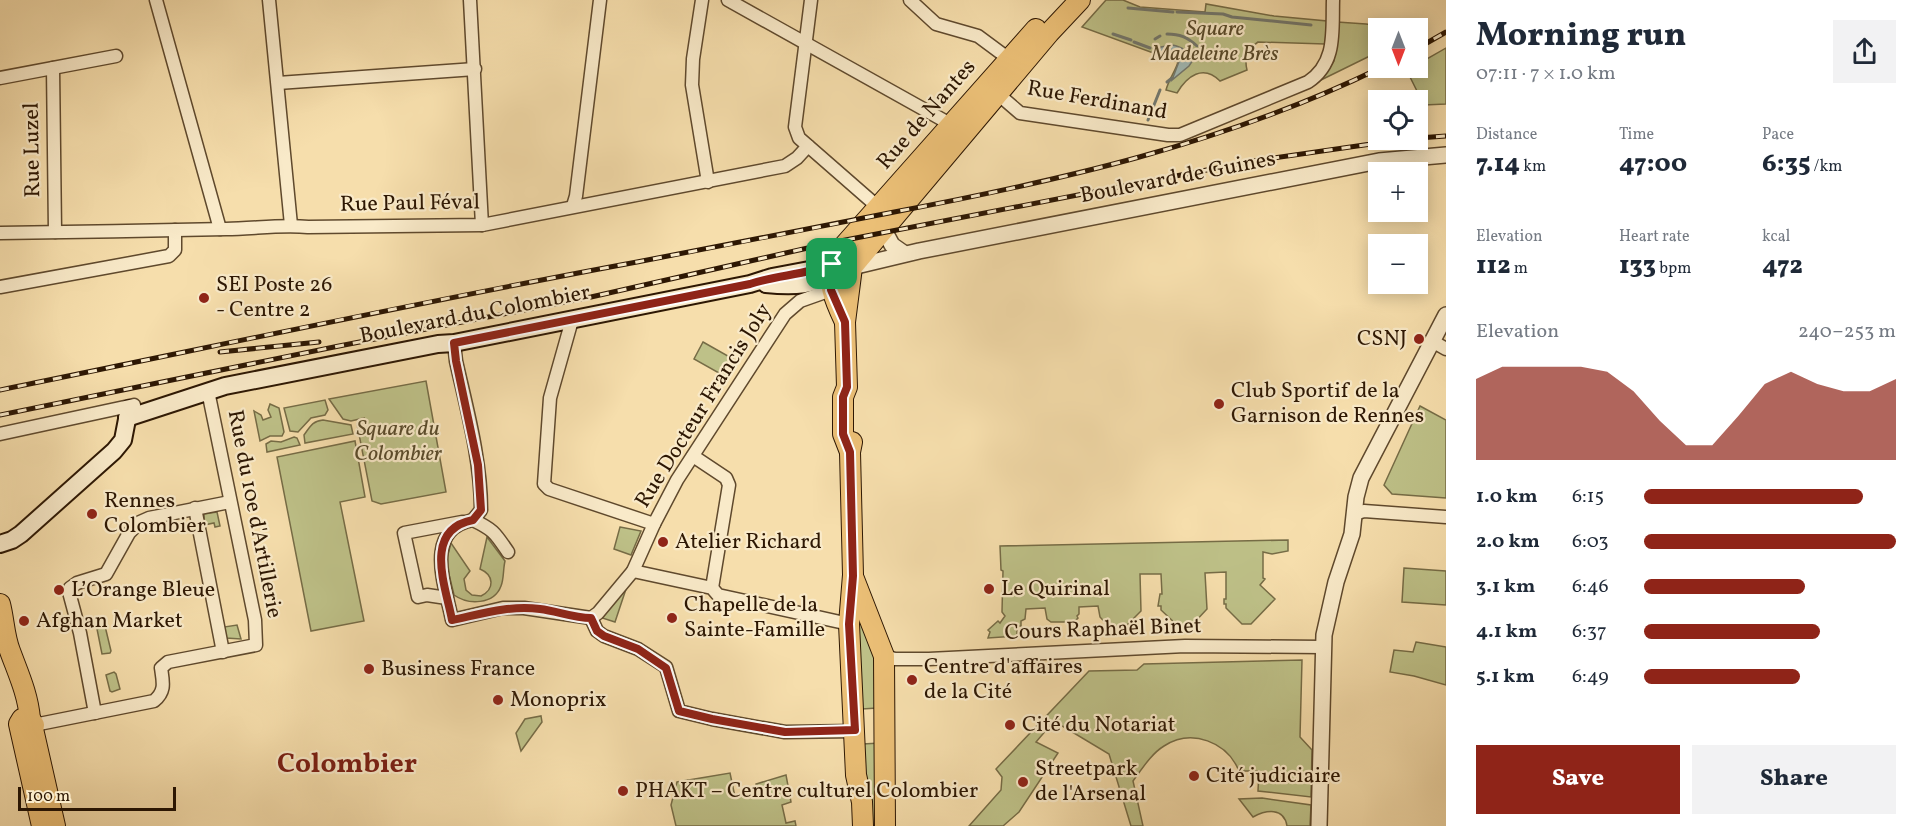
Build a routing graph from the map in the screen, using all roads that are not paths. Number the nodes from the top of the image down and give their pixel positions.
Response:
1 (156, 0) edge
2 (269, 0) edge
3 (470, 0) edge
4 (600, 0) edge
5 (702, 0) edge
6 (728, 0) edge
7 (812, 0) edge
8 (910, 0) edge
9 (1062, 0) edge
10 (1080, 0) edge
11 (1333, 0) edge
12 (806, 43) junction
13 (116, 56) dead end
14 (1009, 59) junction
15 (53, 68) junction
16 (475, 69) junction
17 (0, 78) edge
18 (278, 83) junction
19 (998, 94) junction
20 (952, 124) junction
21 (808, 146) junction
22 (1446, 155) edge
23 (708, 182) junction
24 (573, 206) junction
25 (878, 207) junction
26 (291, 225) junction
27 (482, 225) junction
28 (175, 230) junction
29 (220, 230) junction
30 (884, 230) junction
31 (55, 232) junction
32 (0, 233) edge
33 (919, 251) junction
34 (902, 252) junction
35 (858, 260) junction
36 (831, 277) junction
37 (750, 284) junction
38 (781, 286) junction
39 (0, 287) edge
40 (793, 306) junction
41 (1446, 315) edge
42 (572, 320) junction
43 (845, 322) junction
44 (454, 343) junction
45 (1439, 345) edge
46 (208, 391) junction
47 (131, 412) junction
48 (0, 434) edge
49 (693, 456) junction
50 (230, 502) junction
51 (195, 508) junction
52 (1354, 514) junction
53 (1446, 517) edge
54 (468, 521) junction
55 (654, 524) junction
56 (0, 544) edge
57 (508, 552) dead end
58 (633, 571) junction
59 (853, 576) junction
60 (712, 588) junction
61 (447, 598) junction
62 (0, 604) edge
63 (591, 618) junction
64 (849, 624) junction
65 (0, 647) edge
66 (1323, 647) junction
67 (223, 652) junction
68 (884, 656) junction
69 (95, 713) junction
70 (28, 725) junction
71 (855, 730) junction
72 (42, 826) edge
73 (55, 826) edge
74 (863, 826) edge
75 (885, 826) edge
76 (1319, 826) edge

1 - 29 street
2 - 18 street
3 - 16 street
4 - 24 street
5 - 23 street
6 - 12 street
7 - 12 street
8 - 14 street
9 - 14 main road, Rue de Nantes
10 - 19 main road, Rue de Nantes
11 - 19 street, Rue Ferdinand
12 - 20 street
12 - 21 street
13 - 15 street
14 - 20 main road, Rue de Nantes
15 - 17 street
15 - 31 street, Rue Luzel
16 - 18 street
16 - 27 street
18 - 26 street
19 - 30 main road, Rue de Nantes
20 - 25 main road, Rue de Nantes
21 - 23 street, Rue Paul Féval
21 - 25 street
22 - 33 street, Boulevard de Guines
23 - 24 street, Rue Paul Féval
24 - 27 street, Rue Paul Féval
25 - 36 main road, Rue de Nantes
26 - 27 street, Rue Paul Féval
26 - 29 street, Rue Paul Féval
28 - 29 street, Rue Paul Féval
28 - 31 street, Rue Paul Féval
28 - 39 street
30 - 34 street
30 - 35 main road, Rue de Nantes
31 - 32 street, Rue Paul Féval
33 - 34 street, Boulevard de Guines
33 - 35 street, Boulevard de Guines
34 - 35 street, Boulevard de Guines
35 - 36 main road
35 - 43 main road
36 - 37 main road, Boulevard du Colombier
36 - 38 main road, Boulevard du Colombier
36 - 40 street, Rue Docteur Francis Joly
36 - 43 main road
37 - 38 main road, Boulevard du Colombier
37 - 42 main road, Boulevard du Colombier
38 - 40 street, Rue Docteur Francis Joly
40 - 49 street, Rue Docteur Francis Joly
41 - 45 street
42 - 44 main road, Boulevard du Colombier
42 - 55 street
43 - 59 main road
44 - 46 main road, Boulevard du Colombier
44 - 54 street
45 - 52 street
46 - 47 main road, Boulevard du Colombier
46 - 50 street, Rue du 10e d'Artillerie
47 - 48 street
47 - 56 main road
49 - 55 street, Rue Docteur Francis Joly
49 - 60 street
50 - 51 street
50 - 67 street, Rue du 10e d'Artillerie
51 - 67 street
51 - 69 street
52 - 53 street
52 - 66 street
54 - 57 street
54 - 61 street
54 - 61 street
55 - 58 street, Rue Docteur Francis Joly
58 - 60 street
58 - 63 street, Rue Docteur Francis Joly
59 - 64 main road
59 - 68 main road
60 - 64 street
61 - 63 street
62 - 70 main road
63 - 71 street
64 - 71 main road
65 - 70 main road
66 - 68 street, Cours Raphaël Binet
66 - 76 street
67 - 69 street
68 - 75 main road
69 - 70 street
70 - 72 main road
70 - 73 main road
71 - 74 main road

